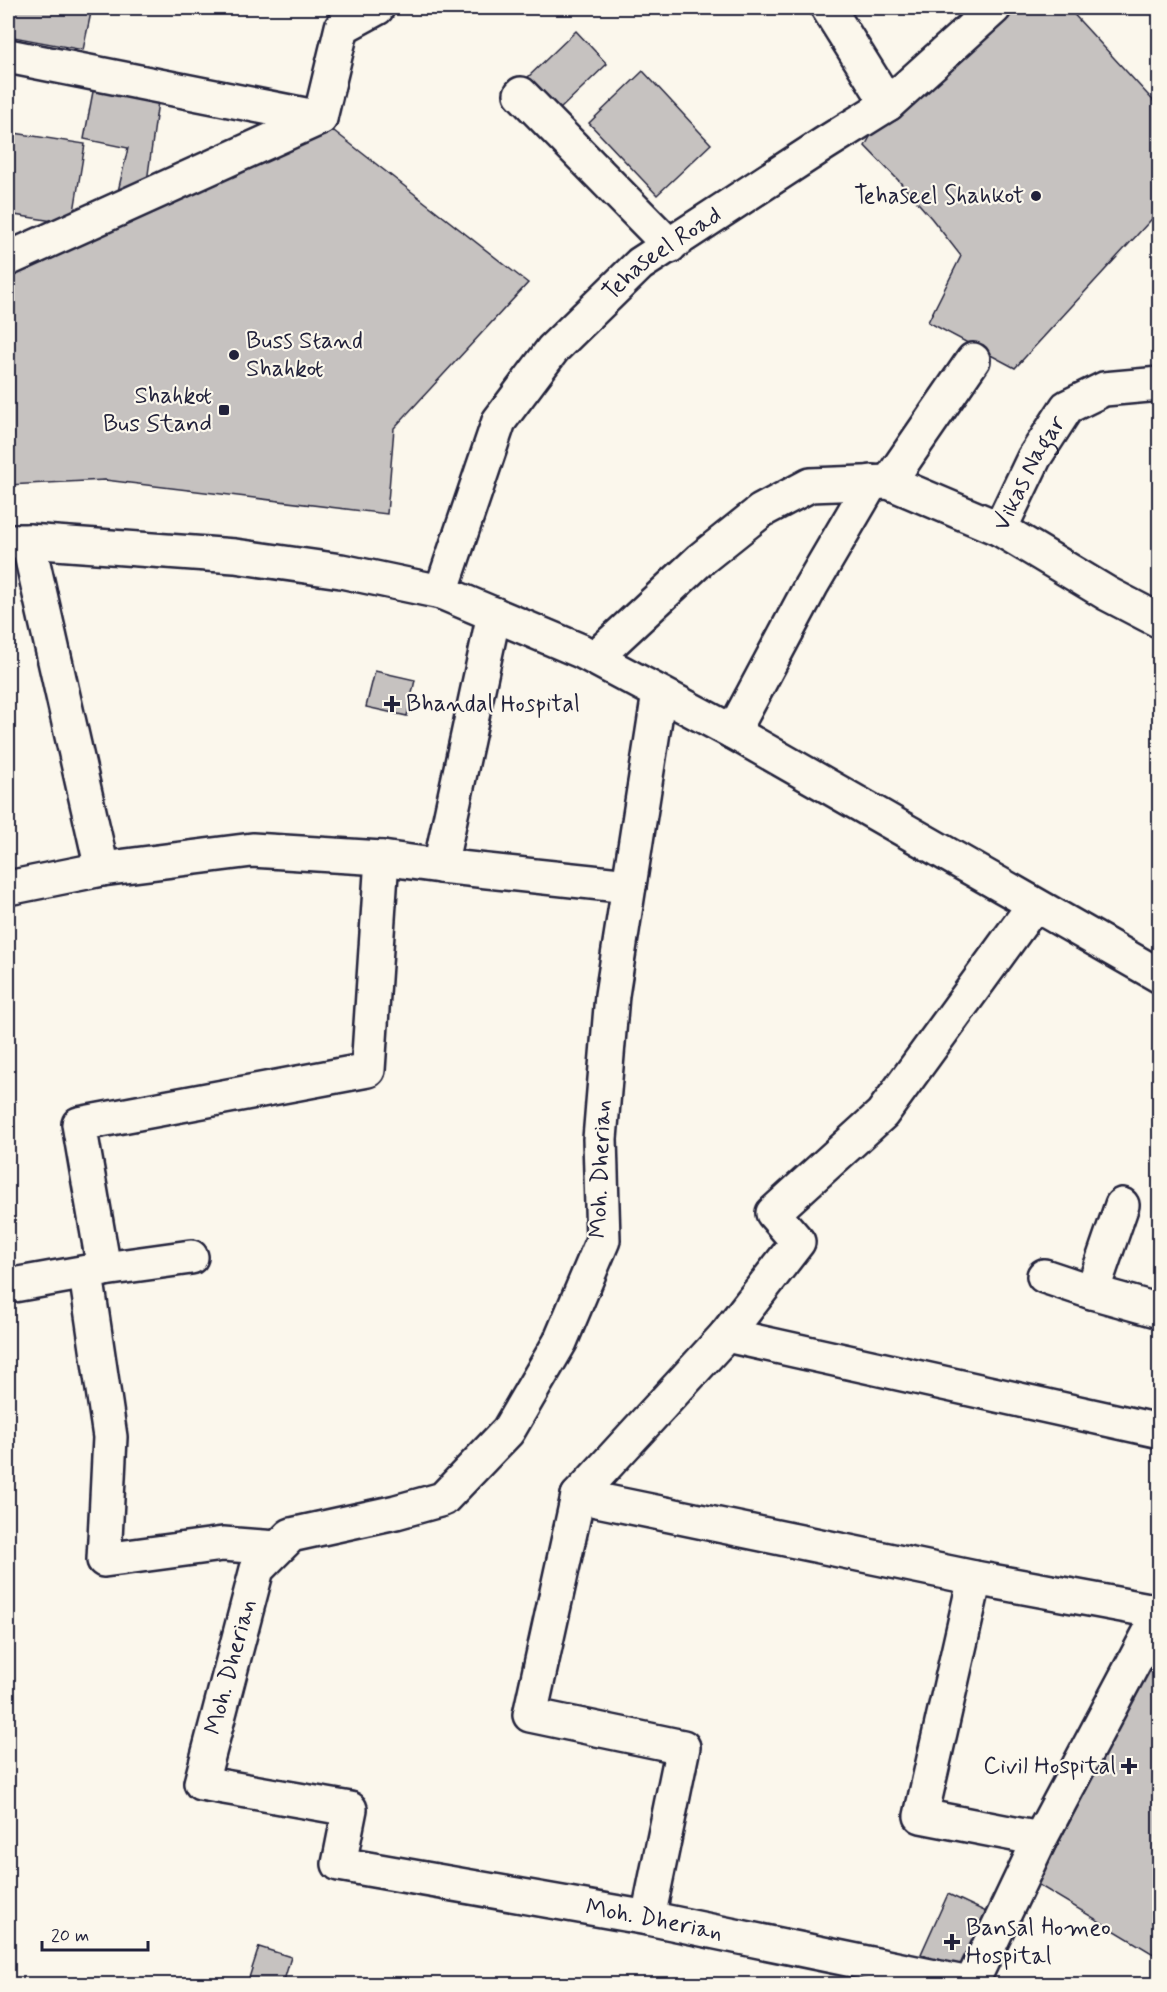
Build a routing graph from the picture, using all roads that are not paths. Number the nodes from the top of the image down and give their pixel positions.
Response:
1 (377, 8) edge
2 (828, 8) edge
3 (994, 8) edge
4 (344, 17) edge
5 (8, 56) edge
6 (521, 94) dead end
7 (888, 104) junction
8 (320, 118) junction
9 (670, 246) junction
10 (8, 259) edge
11 (973, 360) dead end
12 (1160, 384) edge
13 (880, 482) junction
14 (1000, 529) junction
15 (18, 541) edge
16 (441, 592) junction
17 (494, 614) junction
18 (1160, 621) edge
19 (595, 658) junction
20 (659, 693) junction
21 (732, 732) junction
22 (382, 858) junction
23 (440, 866) junction
24 (102, 869) junction
25 (629, 886) junction
26 (8, 888) edge
27 (1035, 905) junction
28 (1160, 976) edge
29 (1122, 1205) dead end
30 (191, 1257) dead end
31 (95, 1271) junction
32 (1044, 1276) dead end
33 (8, 1286) edge
34 (1092, 1292) junction
35 (1160, 1311) edge
36 (726, 1335) junction
37 (1160, 1431) edge
38 (578, 1496) junction
39 (277, 1548) junction
40 (975, 1578) junction
41 (1160, 1613) edge
42 (1040, 1839) junction
43 (648, 1918) junction
44 (970, 1984) edge

1 - 4 street
2 - 7 street
3 - 7 street, Tehaseel Road
4 - 8 street
5 - 8 street
6 - 9 street
7 - 9 street, Tehaseel Road
8 - 10 street
9 - 16 street, Tehaseel Road
11 - 13 street
12 - 14 street, Vikas Nagar
13 - 14 street
13 - 19 street
13 - 21 street
14 - 18 street, Vikas Nagar
15 - 16 street
15 - 24 street
16 - 17 street
17 - 19 street
17 - 23 street
19 - 20 street
20 - 21 street
20 - 25 street, Moh. Dherian
21 - 27 street
22 - 23 street
22 - 24 street
22 - 31 street
23 - 25 street
24 - 26 street
25 - 39 street, Moh. Dherian
27 - 28 street
27 - 36 street
29 - 34 street
30 - 31 street
31 - 33 street
31 - 39 street
32 - 34 street
34 - 35 street
36 - 37 street
36 - 38 street
38 - 40 street
38 - 43 street
39 - 43 street, Moh. Dherian
40 - 41 street
40 - 42 street
41 - 42 street
42 - 44 street
43 - 44 street, Moh. Dherian

